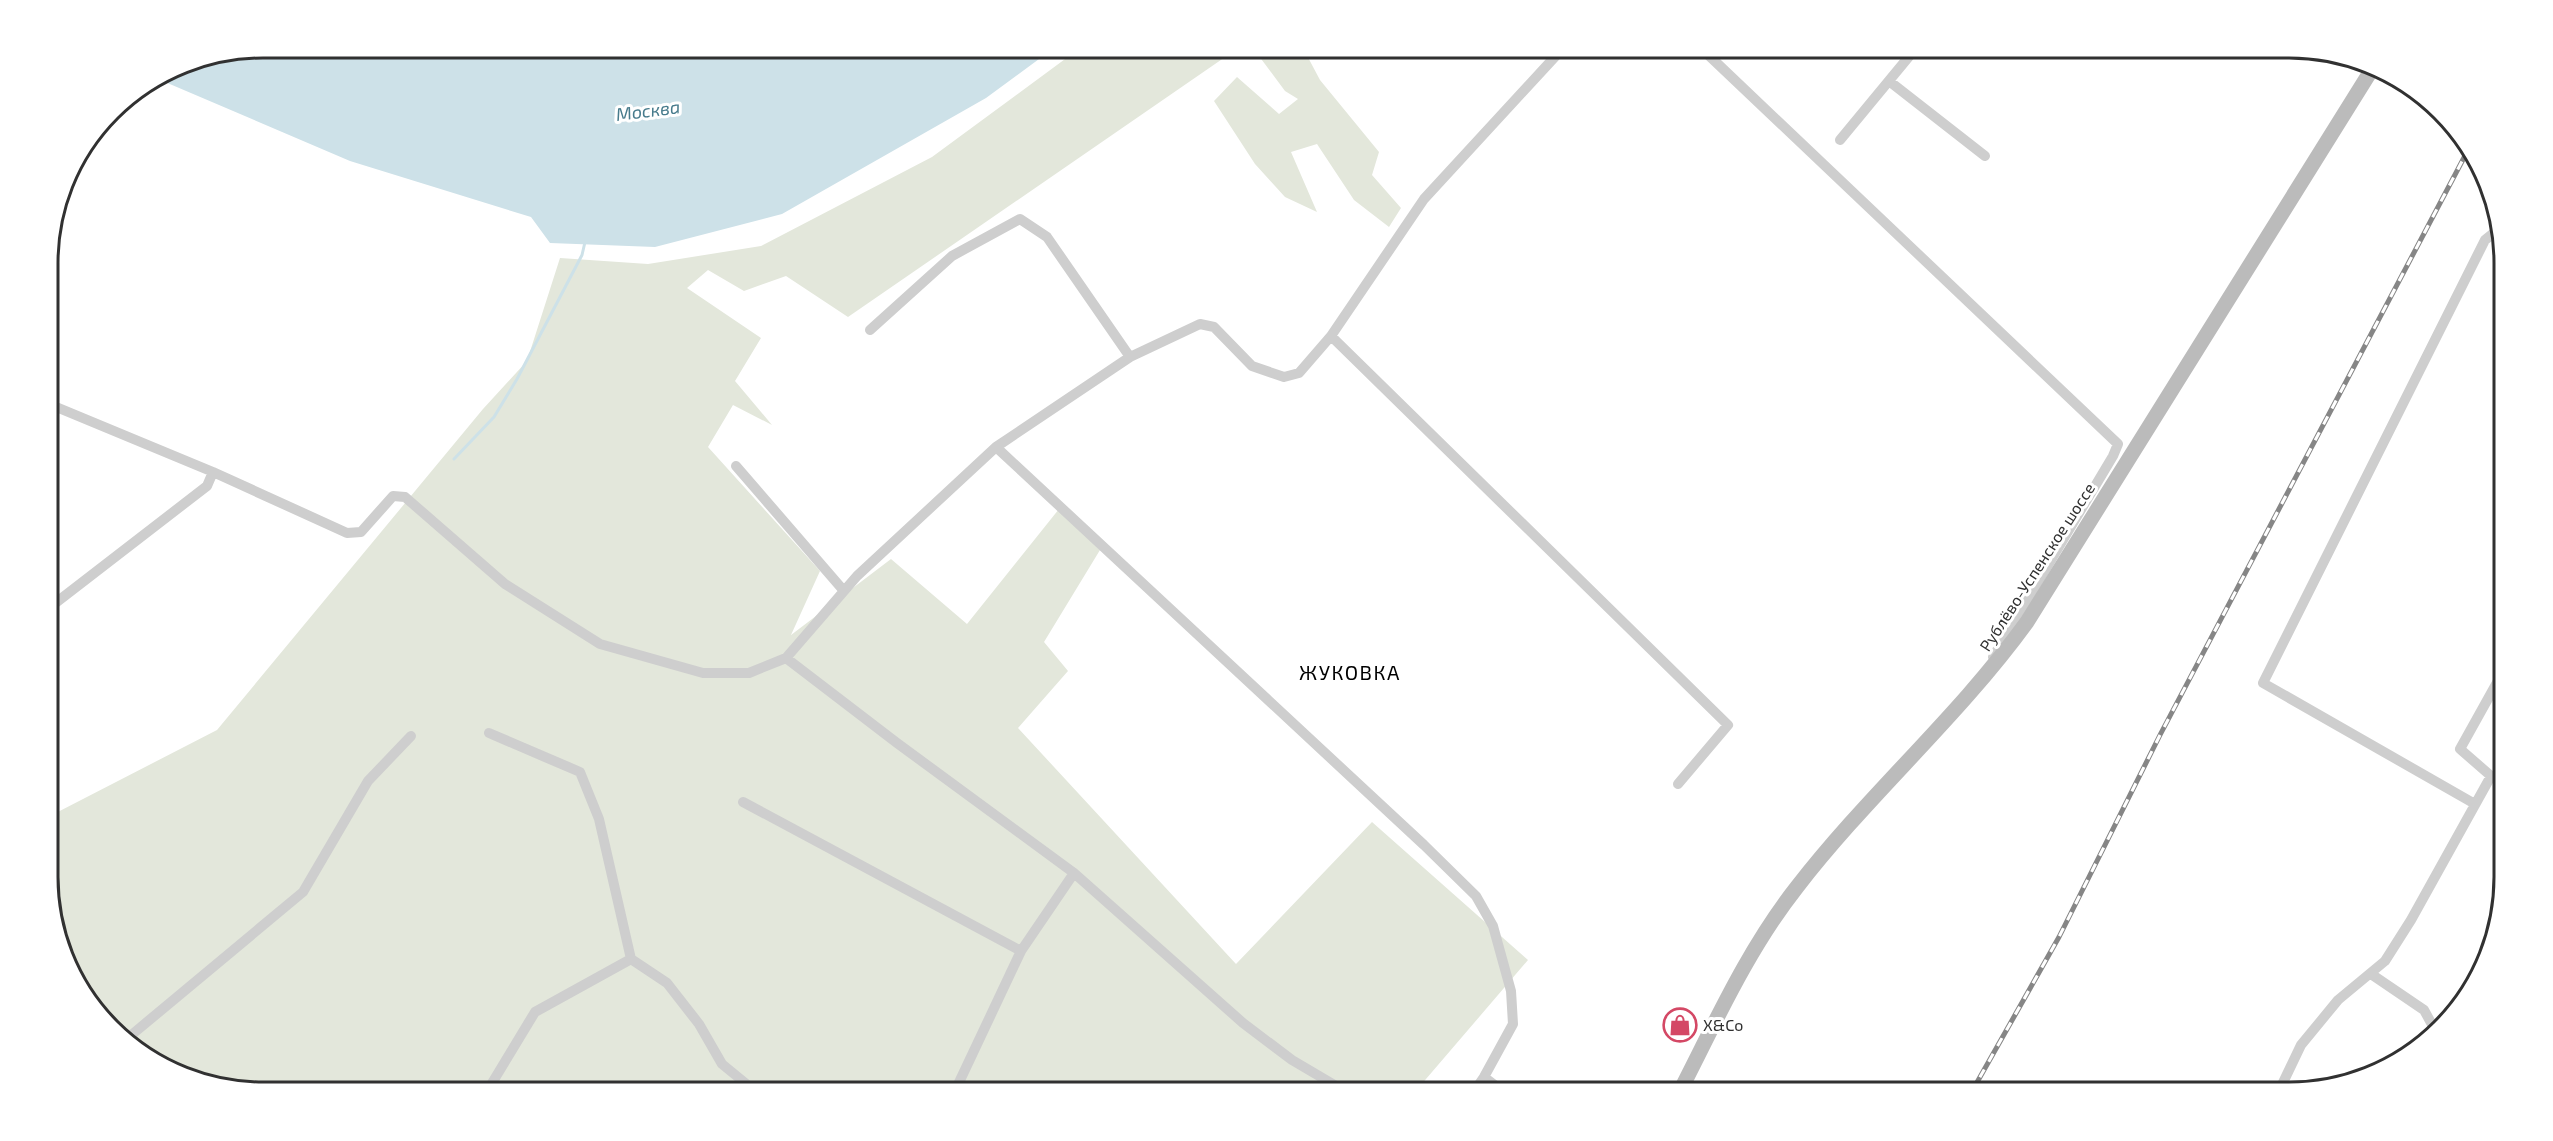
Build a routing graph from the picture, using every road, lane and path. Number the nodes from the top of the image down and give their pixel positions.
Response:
1 (1553, 58) edge
2 (1712, 58) edge
3 (1908, 58) edge
4 (2369, 74) edge
5 (1889, 81) junction
6 (1840, 140) dead end
7 (1985, 156) dead end
8 (2492, 234) edge
9 (870, 330) dead end
10 (1331, 336) junction
11 (1130, 357) junction
12 (59, 408) edge
13 (996, 447) junction
14 (736, 466) dead end
15 (213, 472) junction
16 (844, 591) junction
17 (58, 601) edge
18 (786, 658) junction
19 (2494, 688) edge
20 (1970, 694) junction
21 (489, 733) dead end
22 (411, 736) dead end
23 (1678, 784) dead end
24 (743, 802) dead end
25 (2475, 804) junction
26 (1074, 873) junction
27 (1021, 951) junction
28 (631, 959) junction
29 (2371, 974) junction
30 (2432, 1025) edge
31 (132, 1034) edge
32 (1484, 1077) junction
33 (493, 1082) edge
34 (744, 1082) edge
35 (959, 1082) edge
36 (1329, 1082) edge
37 (1481, 1082) edge
38 (1491, 1082) edge
39 (1685, 1082) edge
40 (2283, 1082) edge

1 - 10 street
2 - 20 street
3 - 5 street
4 - 20 main road, Рублёво-Успенское шоссе
5 - 6 street
5 - 7 street
8 - 25 street
9 - 11 street
10 - 11 street
10 - 23 street
11 - 13 street
12 - 15 street
13 - 16 street
13 - 32 street
14 - 16 street
15 - 17 street
15 - 18 street
16 - 18 street
18 - 26 street
19 - 25 street
20 - 39 main road, Рублёво-Успенское шоссе
21 - 28 street
22 - 31 street
24 - 27 street
25 - 29 street
26 - 27 street
26 - 36 street
27 - 35 street
28 - 33 street
28 - 34 street
29 - 30 street
29 - 40 street
32 - 37 street
32 - 38 street

